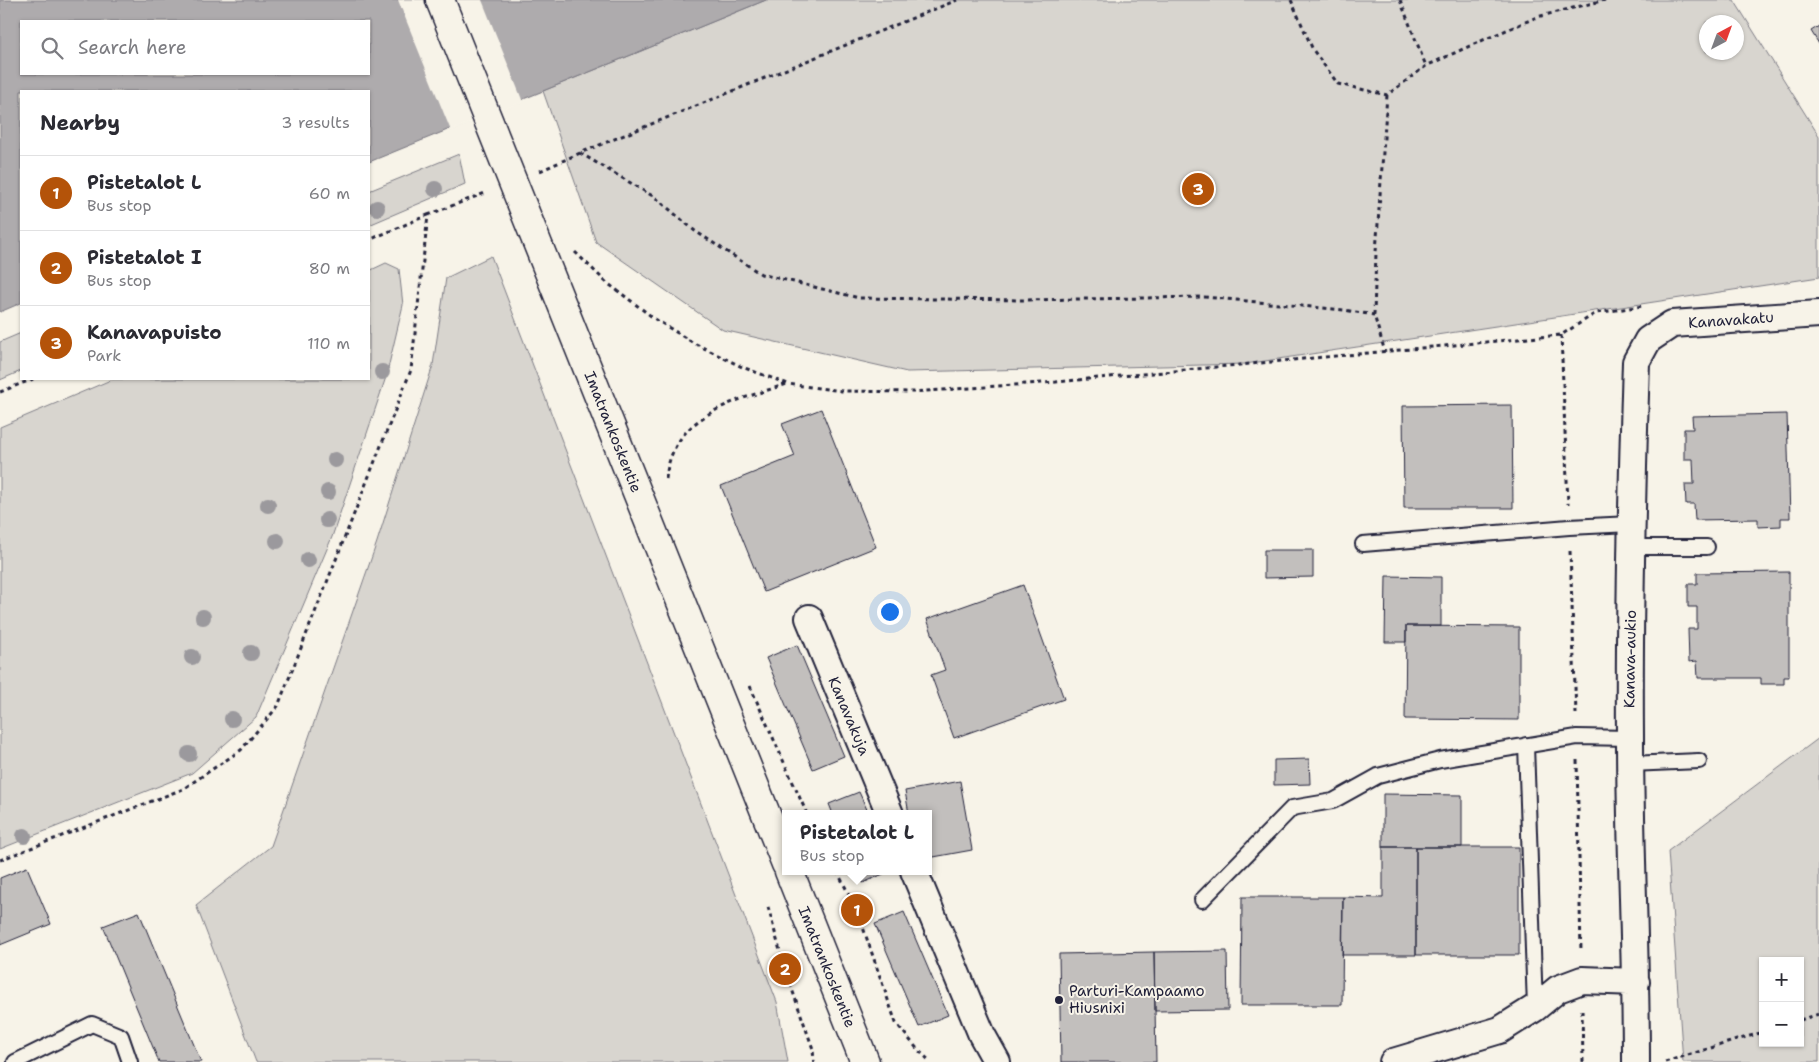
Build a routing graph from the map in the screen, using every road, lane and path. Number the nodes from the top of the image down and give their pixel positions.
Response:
1 (440, 0) edge
2 (957, 0) edge
3 (1291, 0) edge
4 (1400, 0) edge
5 (1605, 0) edge
6 (1426, 66) junction
7 (1387, 95) junction
8 (580, 153) junction
9 (538, 172) dead end
10 (486, 192) dead end
11 (428, 215) junction
12 (370, 240) edge
13 (572, 249) dead end
14 (1647, 305) dead end
15 (1819, 314) edge
16 (1374, 315) junction
17 (1561, 335) junction
18 (1648, 340) joint
19 (1385, 352) junction
20 (31, 380) edge
21 (788, 384) junction
22 (0, 392) edge
23 (665, 483) dead end
24 (1569, 527) junction
25 (1631, 536) junction
26 (1363, 544) dead end
27 (1707, 546) dead end
28 (808, 618) dead end
29 (1577, 737) junction
30 (1630, 738) junction
31 (1526, 746) junction
32 (1699, 761) dead end
33 (1630, 764) junction
34 (888, 810) edge
35 (782, 854) edge
36 (0, 860) edge
37 (791, 875) edge
38 (839, 875) edge
39 (916, 875) edge
40 (1202, 900) dead end
41 (1582, 980) junction
42 (1636, 982) junction
43 (1535, 1008) junction
44 (1819, 1014) edge
45 (1804, 1019) edge
46 (1759, 1033) edge
47 (15, 1062) edge
48 (130, 1062) edge
49 (865, 1062) edge
50 (931, 1062) edge
51 (997, 1062) edge
52 (1393, 1062) edge
53 (1583, 1062) edge
54 (1636, 1062) edge
55 (1665, 1062) edge

1 - 35 main road, Imatrankoskentie
2 - 8 path
3 - 7 path
4 - 6 path
5 - 6 path
6 - 7 path
7 - 16 path
8 - 9 path
8 - 16 path
10 - 11 path
11 - 12 path
11 - 36 path
13 - 21 path
14 - 17 path
15 - 18 street, Kanavakatu
16 - 19 path
17 - 19 path
17 - 24 path
18 - 25 street, Kanava-aukio
19 - 21 path
20 - 22 path
21 - 23 path
24 - 25 lane
24 - 26 lane
24 - 29 path
25 - 27 lane
25 - 30 street, Kanava-aukio
28 - 34 street, Kanavakuja
29 - 30 lane
29 - 31 lane
29 - 41 path
30 - 33 street, Kanava-aukio
31 - 40 lane
31 - 43 lane
32 - 33 lane
33 - 42 street, Kanava-aukio
37 - 49 main road, Imatrankoskentie
38 - 50 path
39 - 51 street
41 - 42 street
41 - 43 street
41 - 53 path
42 - 54 street, Kanava-aukio
43 - 52 street
44 - 45 path
46 - 55 path
47 - 48 lane

